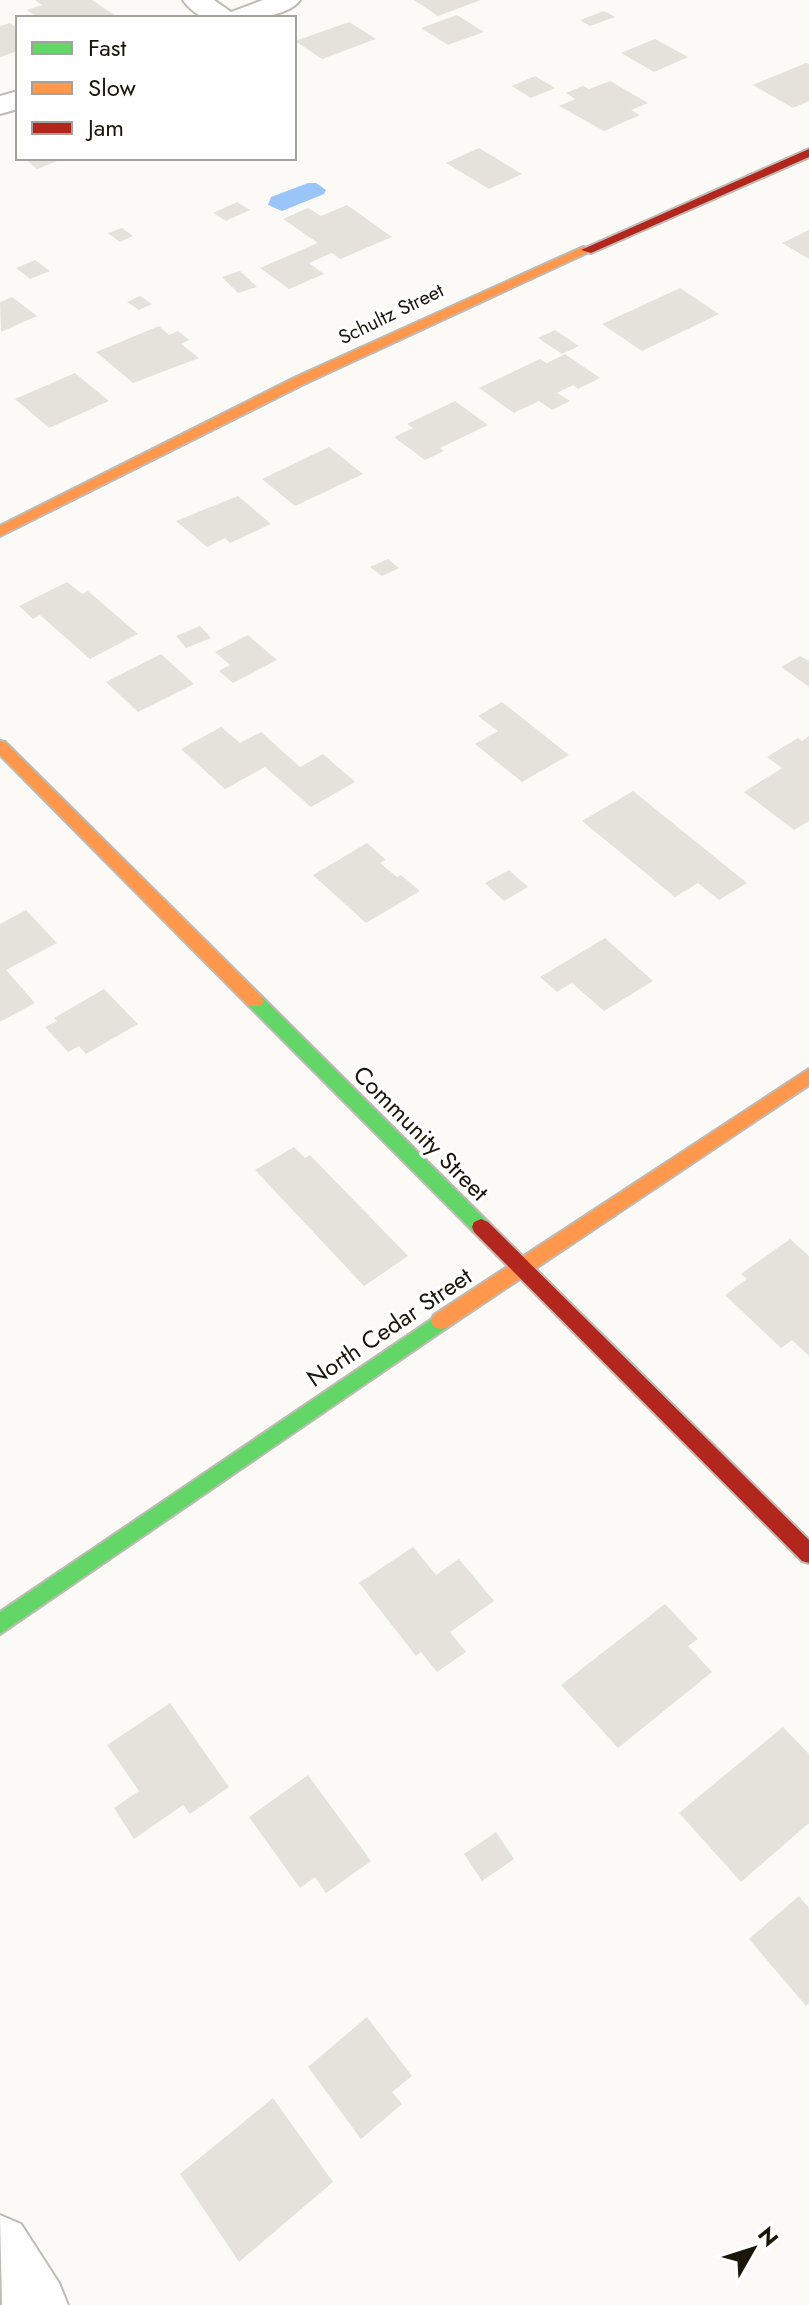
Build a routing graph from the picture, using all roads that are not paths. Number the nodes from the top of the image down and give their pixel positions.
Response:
1 (196, 0) edge
2 (287, 0) edge
3 (220, 16) edge
4 (244, 16) edge
5 (809, 153) edge
6 (0, 532) edge
7 (0, 746) edge
8 (809, 1076) edge
9 (520, 1267) junction
10 (809, 1554) edge
11 (0, 1624) edge
12 (0, 2245) edge
13 (37, 2305) edge

1 - 3 street
2 - 4 street
5 - 6 street, Schultz Street
7 - 9 street, Community Street
8 - 9 street, North Cedar Street
9 - 10 street, Community Street
9 - 11 street, North Cedar Street
12 - 13 street

